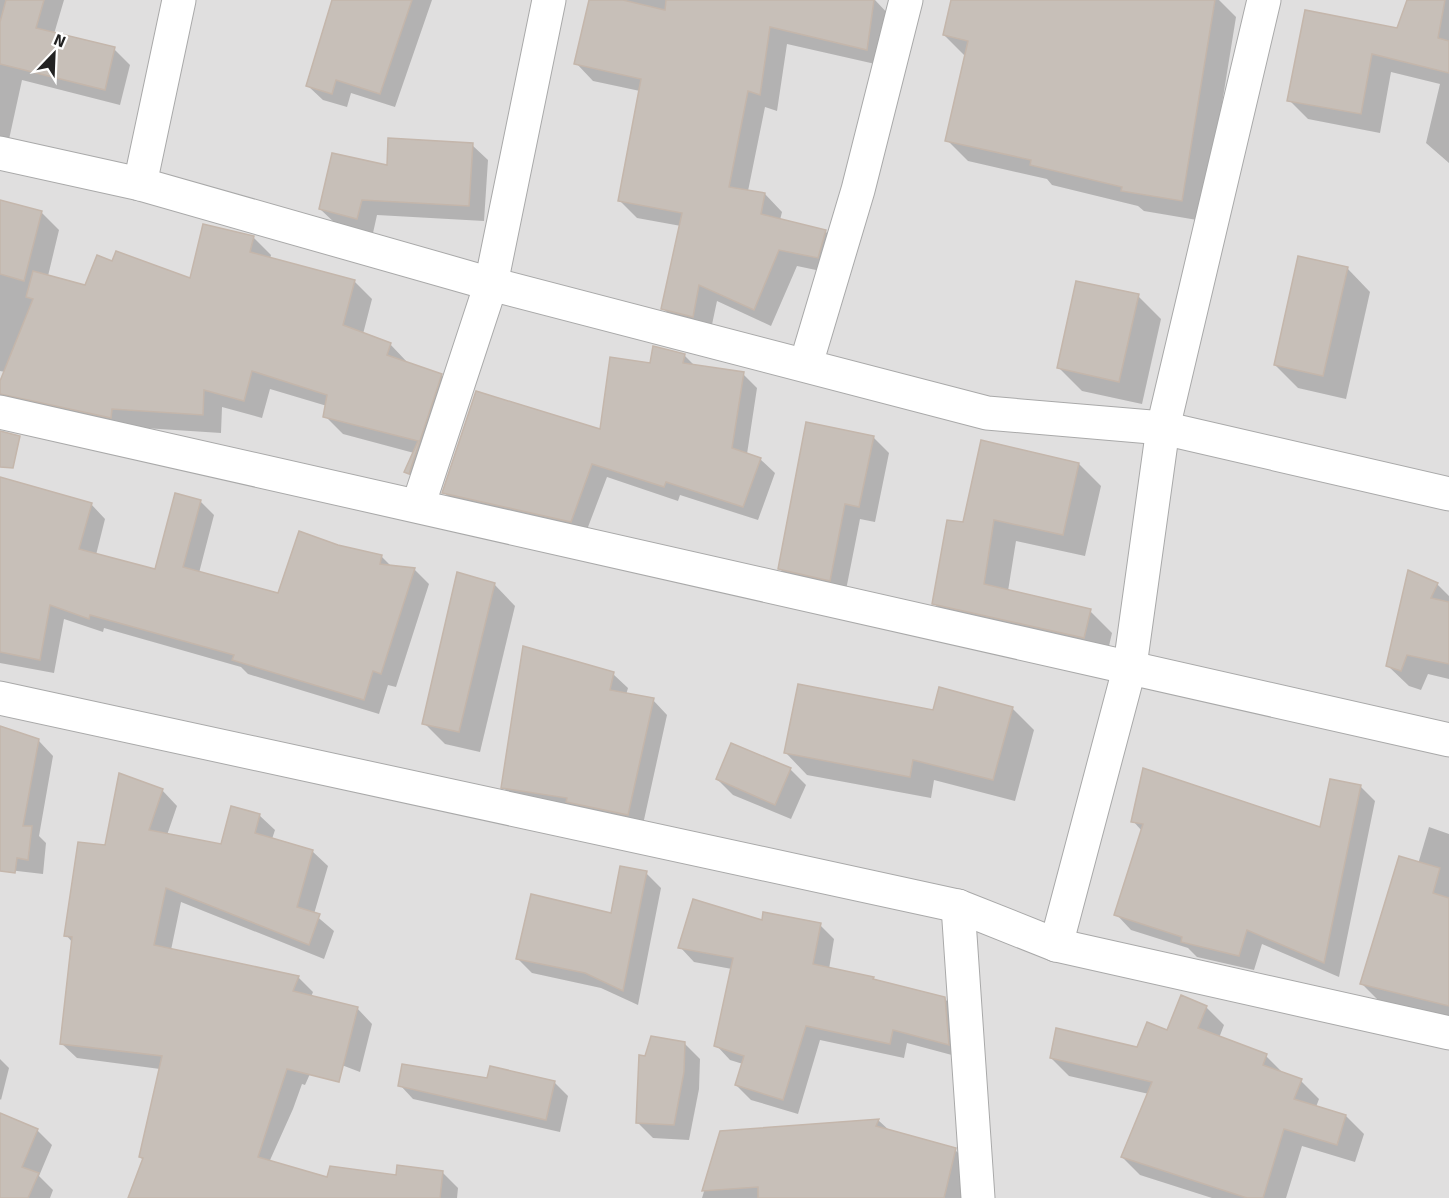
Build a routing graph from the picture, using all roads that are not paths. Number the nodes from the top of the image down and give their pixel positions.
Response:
1 (179, 0) edge
2 (549, 0) edge
3 (906, 0) edge
4 (1264, 0) edge
5 (0, 153) edge
6 (140, 184) junction
7 (491, 284) junction
8 (806, 364) junction
9 (0, 412) edge
10 (1163, 428) junction
11 (1449, 494) edge
12 (418, 506) junction
13 (1130, 666) junction
14 (0, 698) edge
15 (1449, 740) edge
16 (958, 906) junction
17 (1056, 945) junction
18 (1449, 1033) edge
19 (978, 1198) edge

1 - 6 street
2 - 7 street
3 - 8 street
4 - 10 street
5 - 6 street
6 - 7 street
7 - 8 street
7 - 12 street
8 - 10 street
9 - 12 street
10 - 11 street
10 - 13 street
12 - 13 street
13 - 15 street
13 - 17 street
14 - 16 street
16 - 17 street
16 - 19 street
17 - 18 street

